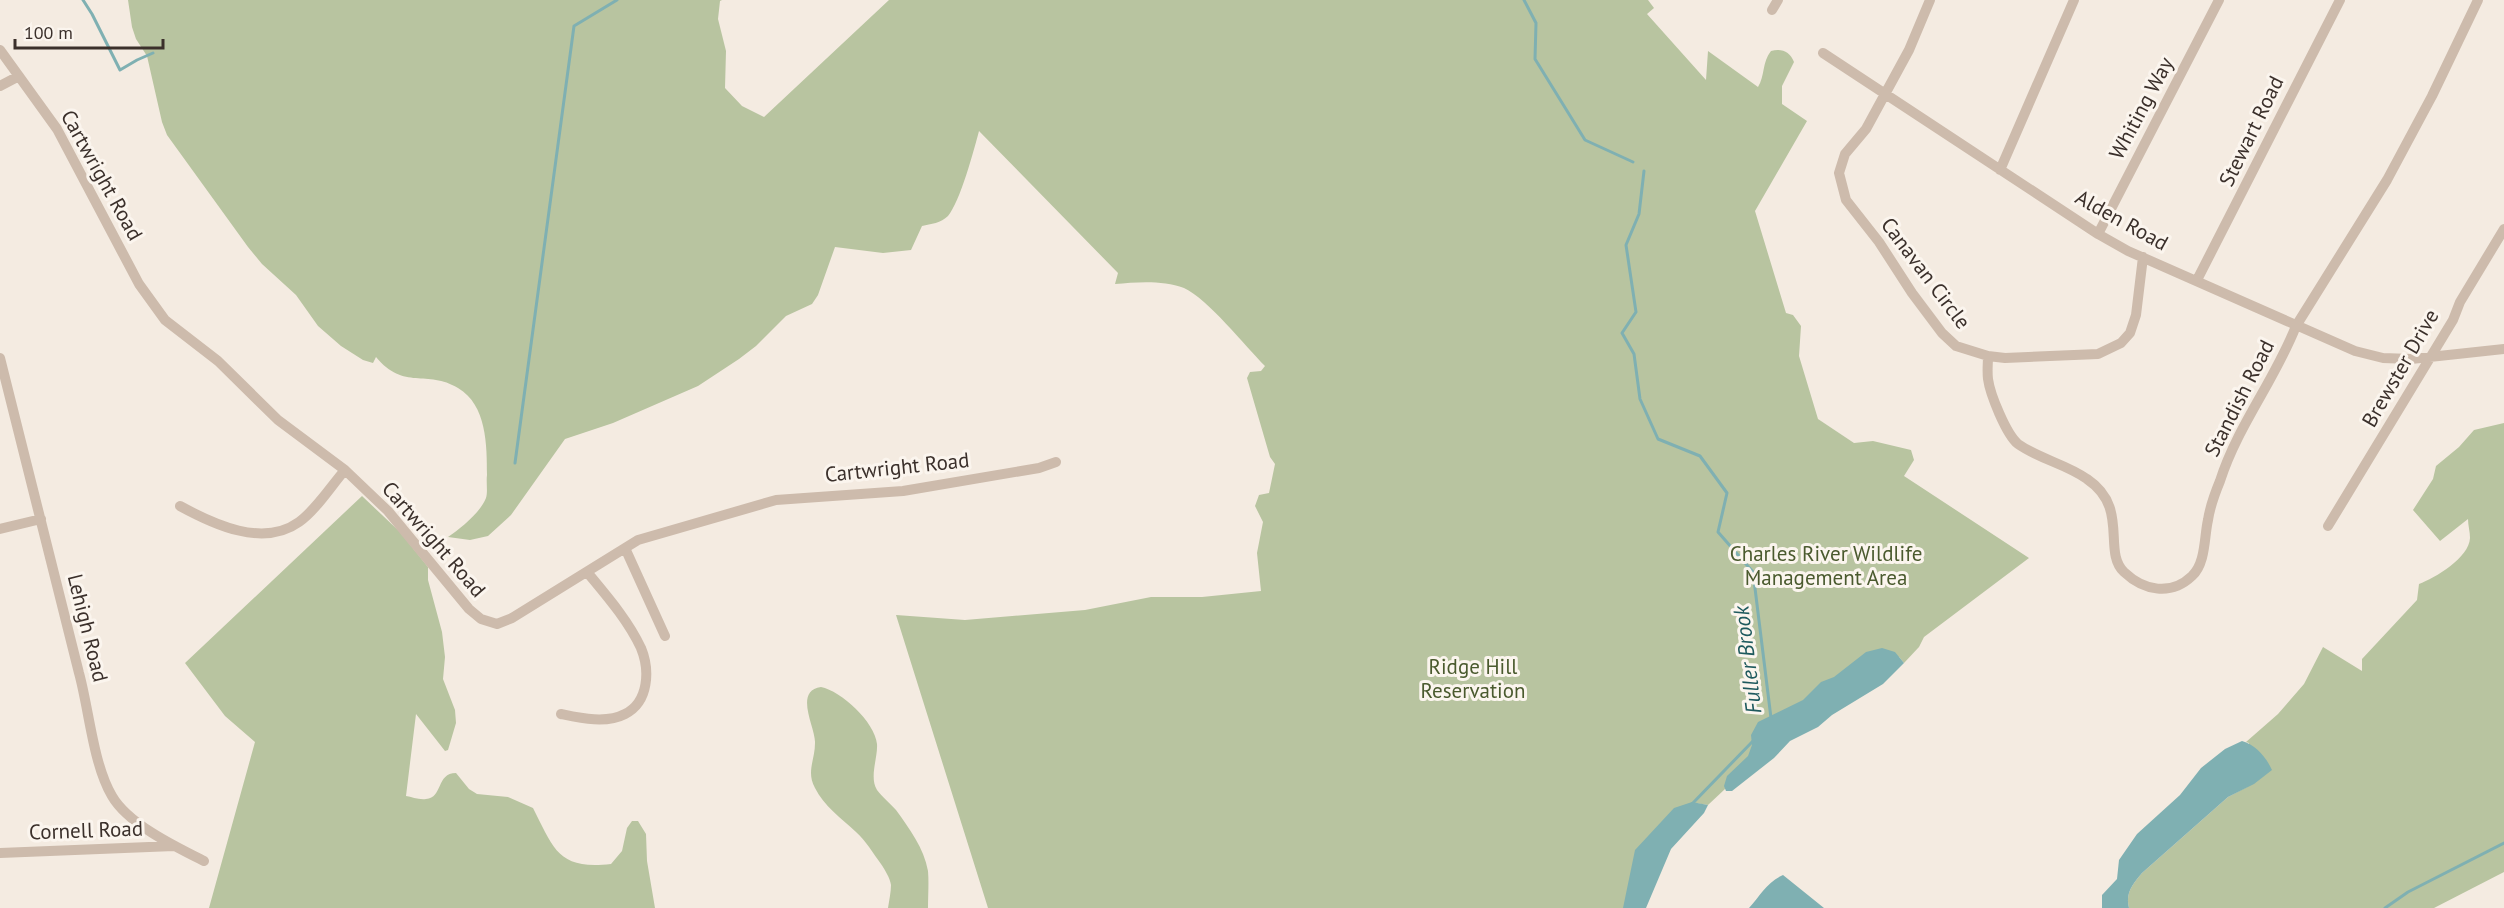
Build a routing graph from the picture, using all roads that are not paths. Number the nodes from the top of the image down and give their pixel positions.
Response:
1 (1778, 0) edge
2 (1930, 0) edge
3 (2074, 0) edge
4 (2219, 0) edge
5 (2340, 0) edge
6 (2478, 0) edge
7 (1772, 10) dead end
8 (0, 50) edge
9 (1823, 53) dead end
10 (19, 76) junction
11 (0, 86) edge
12 (1886, 93) junction
13 (2000, 170) junction
14 (2504, 229) edge
15 (2098, 234) junction
16 (2143, 257) junction
17 (2197, 280) junction
18 (2296, 326) junction
19 (2504, 349) edge
20 (1988, 356) junction
21 (0, 358) edge
22 (2429, 358) junction
23 (1056, 462) dead end
24 (345, 470) junction
25 (180, 506) dead end
26 (41, 519) junction
27 (2328, 525) dead end
28 (0, 529) edge
29 (625, 548) junction
30 (587, 572) junction
31 (666, 636) dead end
32 (561, 714) dead end
33 (174, 846) junction
34 (0, 853) edge
35 (204, 861) dead end

1 - 7 street
2 - 12 street, Canavan Circle
3 - 13 street
4 - 15 street, Whiting Way
5 - 17 street, Stewart Road
6 - 18 street, Standish Road
8 - 10 street, Cartwright Road
9 - 12 street, Alden Road
10 - 11 street
10 - 24 street, Cartwright Road
12 - 13 street, Alden Road
12 - 20 street, Canavan Circle
13 - 15 street, Alden Road
14 - 22 street, Brewster Drive
15 - 16 street, Alden Road
16 - 17 street, Alden Road
16 - 20 street, Canavan Circle
17 - 18 street, Alden Road
18 - 20 street, Standish Road
18 - 22 street, Alden Road
19 - 22 street, Alden Road
21 - 26 street, Lehigh Road
22 - 27 street, Brewster Drive
23 - 29 street, Cartwright Road
24 - 25 street
24 - 30 street, Cartwright Road
26 - 28 street
26 - 33 street, Lehigh Road
29 - 30 street, Cartwright Road
29 - 31 street
30 - 32 street
33 - 34 street, Cornell Road
33 - 35 street, Lehigh Road

